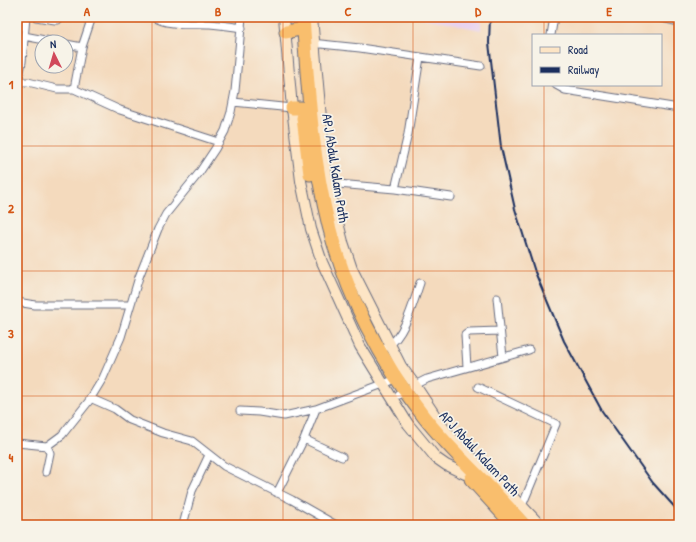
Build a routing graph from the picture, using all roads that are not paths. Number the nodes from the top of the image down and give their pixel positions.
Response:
1 (26, 17) edge
2 (36, 17) edge
3 (60, 17) edge
4 (92, 17) edge
5 (155, 17) edge
6 (242, 17) edge
7 (284, 17) edge
8 (295, 17) edge
9 (302, 17) edge
10 (312, 17) edge
11 (554, 17) edge
12 (658, 17) edge
13 (679, 22) edge
14 (242, 28) junction
15 (291, 31) junction
16 (551, 34) edge
17 (24, 36) junction
18 (34, 38) edge
19 (309, 44) junction
20 (74, 46) edge
21 (82, 47) junction
22 (420, 57) junction
23 (481, 66) dead end
24 (18, 84) edge
25 (558, 86) edge
26 (74, 90) junction
27 (233, 102) junction
28 (297, 108) junction
29 (679, 108) edge
30 (219, 142) junction
31 (315, 183) junction
32 (395, 189) junction
33 (451, 197) dead end
34 (420, 283) dead end
35 (497, 298) dead end
36 (17, 302) edge
37 (130, 305) junction
38 (500, 331) junction
39 (386, 348) junction
40 (529, 350) dead end
41 (503, 357) junction
42 (467, 367) junction
43 (387, 383) junction
44 (478, 387) dead end
45 (407, 390) junction
46 (90, 398) junction
47 (316, 409) junction
48 (240, 411) dead end
49 (304, 439) junction
50 (17, 443) edge
51 (47, 446) junction
52 (458, 449) junction
53 (210, 455) junction
54 (342, 457) dead end
55 (46, 472) dead end
56 (465, 474) junction
57 (277, 493) junction
58 (500, 506) junction
59 (522, 506) junction
60 (182, 525) edge
61 (336, 525) edge
62 (503, 525) edge
63 (513, 525) edge
64 (524, 525) edge
65 (540, 525) edge

1 - 17 street
2 - 3 street
4 - 21 street
5 - 14 street
6 - 14 street
7 - 15 street
8 - 15 highway, APJ Abdul Kalam Path
9 - 19 highway, APJ Abdul Kalam Path
10 - 19 street
11 - 16 street
12 - 13 street
14 - 27 street
15 - 28 highway, APJ Abdul Kalam Path
17 - 18 street
17 - 24 street
19 - 22 street
19 - 31 highway, APJ Abdul Kalam Path
20 - 21 street
21 - 26 street
22 - 23 street
22 - 32 street
24 - 26 street
25 - 29 street
26 - 30 street
27 - 28 street
27 - 30 street
28 - 31 highway, APJ Abdul Kalam Path
30 - 37 street
31 - 32 street
31 - 39 highway, APJ Abdul Kalam Path
31 - 43 highway, APJ Abdul Kalam Path
32 - 33 street
34 - 39 street
35 - 38 street
36 - 37 street
37 - 46 street
38 - 41 street
38 - 42 street
39 - 45 highway, APJ Abdul Kalam Path
40 - 41 street
41 - 42 street
42 - 45 street
43 - 45 highway, APJ Abdul Kalam Path
43 - 47 street
43 - 56 street
44 - 59 street
45 - 52 highway, APJ Abdul Kalam Path
45 - 56 highway, APJ Abdul Kalam Path
46 - 51 street
46 - 53 street
47 - 48 street
47 - 49 street
49 - 54 street
49 - 57 street
50 - 51 street
51 - 55 street
52 - 58 highway, APJ Abdul Kalam Path
52 - 59 street
53 - 57 street
53 - 60 street
56 - 58 highway, APJ Abdul Kalam Path
57 - 61 street
58 - 62 street
58 - 63 highway, APJ Abdul Kalam Path
58 - 64 highway, APJ Abdul Kalam Path
59 - 65 street

